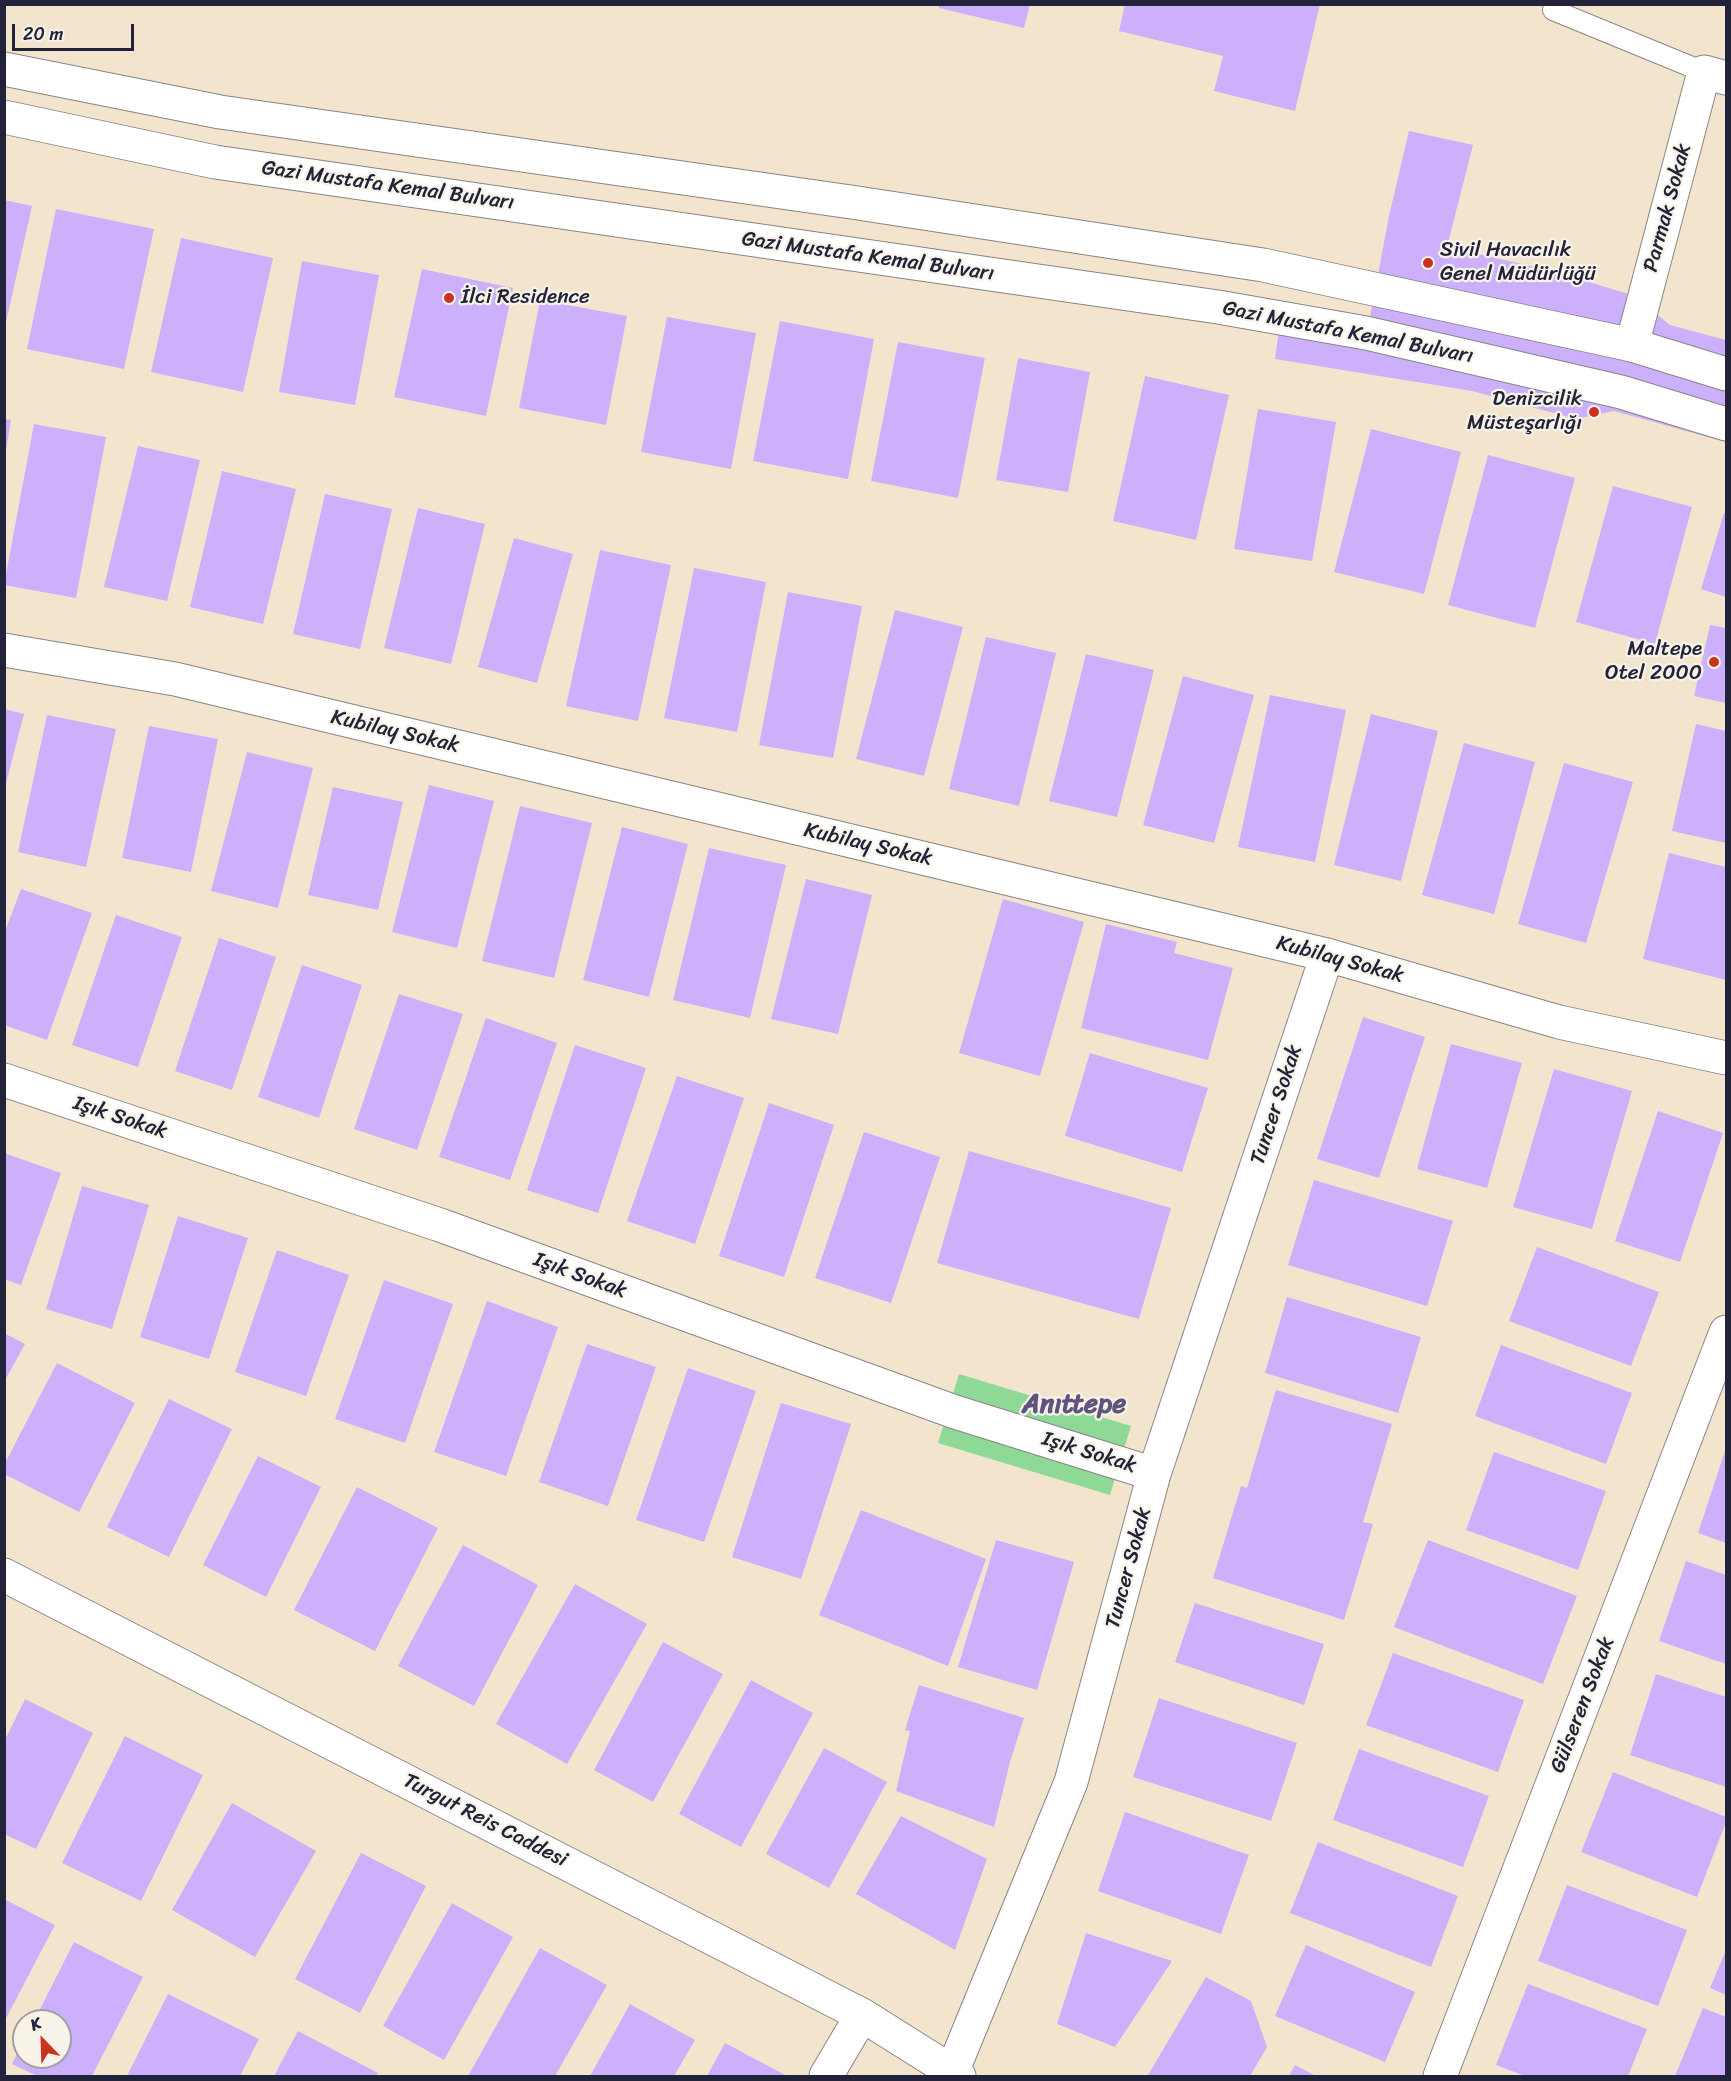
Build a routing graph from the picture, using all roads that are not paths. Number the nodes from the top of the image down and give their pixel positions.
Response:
1 (1555, 4) edge
2 (4, 69) edge
3 (1715, 75) edge
4 (4, 117) edge
5 (1632, 345) junction
6 (1726, 374) edge
7 (1726, 424) edge
8 (4, 650) edge
9 (1327, 955) junction
10 (1726, 1058) edge
11 (4, 1080) edge
12 (1726, 1332) edge
13 (1154, 1474) junction
14 (4, 1575) edge
15 (862, 2015) junction
16 (956, 2074) edge
17 (826, 2076) edge
18 (1440, 2076) edge

1 - 3 lane
2 - 5 street
3 - 5 street, Parmak Sokak
4 - 7 street, Gazi Mustafa Kemal Bulvarı
5 - 6 street
8 - 9 street, Kubilay Sokak
9 - 10 street, Kubilay Sokak
9 - 13 street, Tuncer Sokak
11 - 13 street, Işık Sokak
12 - 18 street, Gülseren Sokak
13 - 16 street, Tuncer Sokak
14 - 15 street, Turgut Reis Caddesi
15 - 16 street, Turgut Reis Caddesi
15 - 17 street

